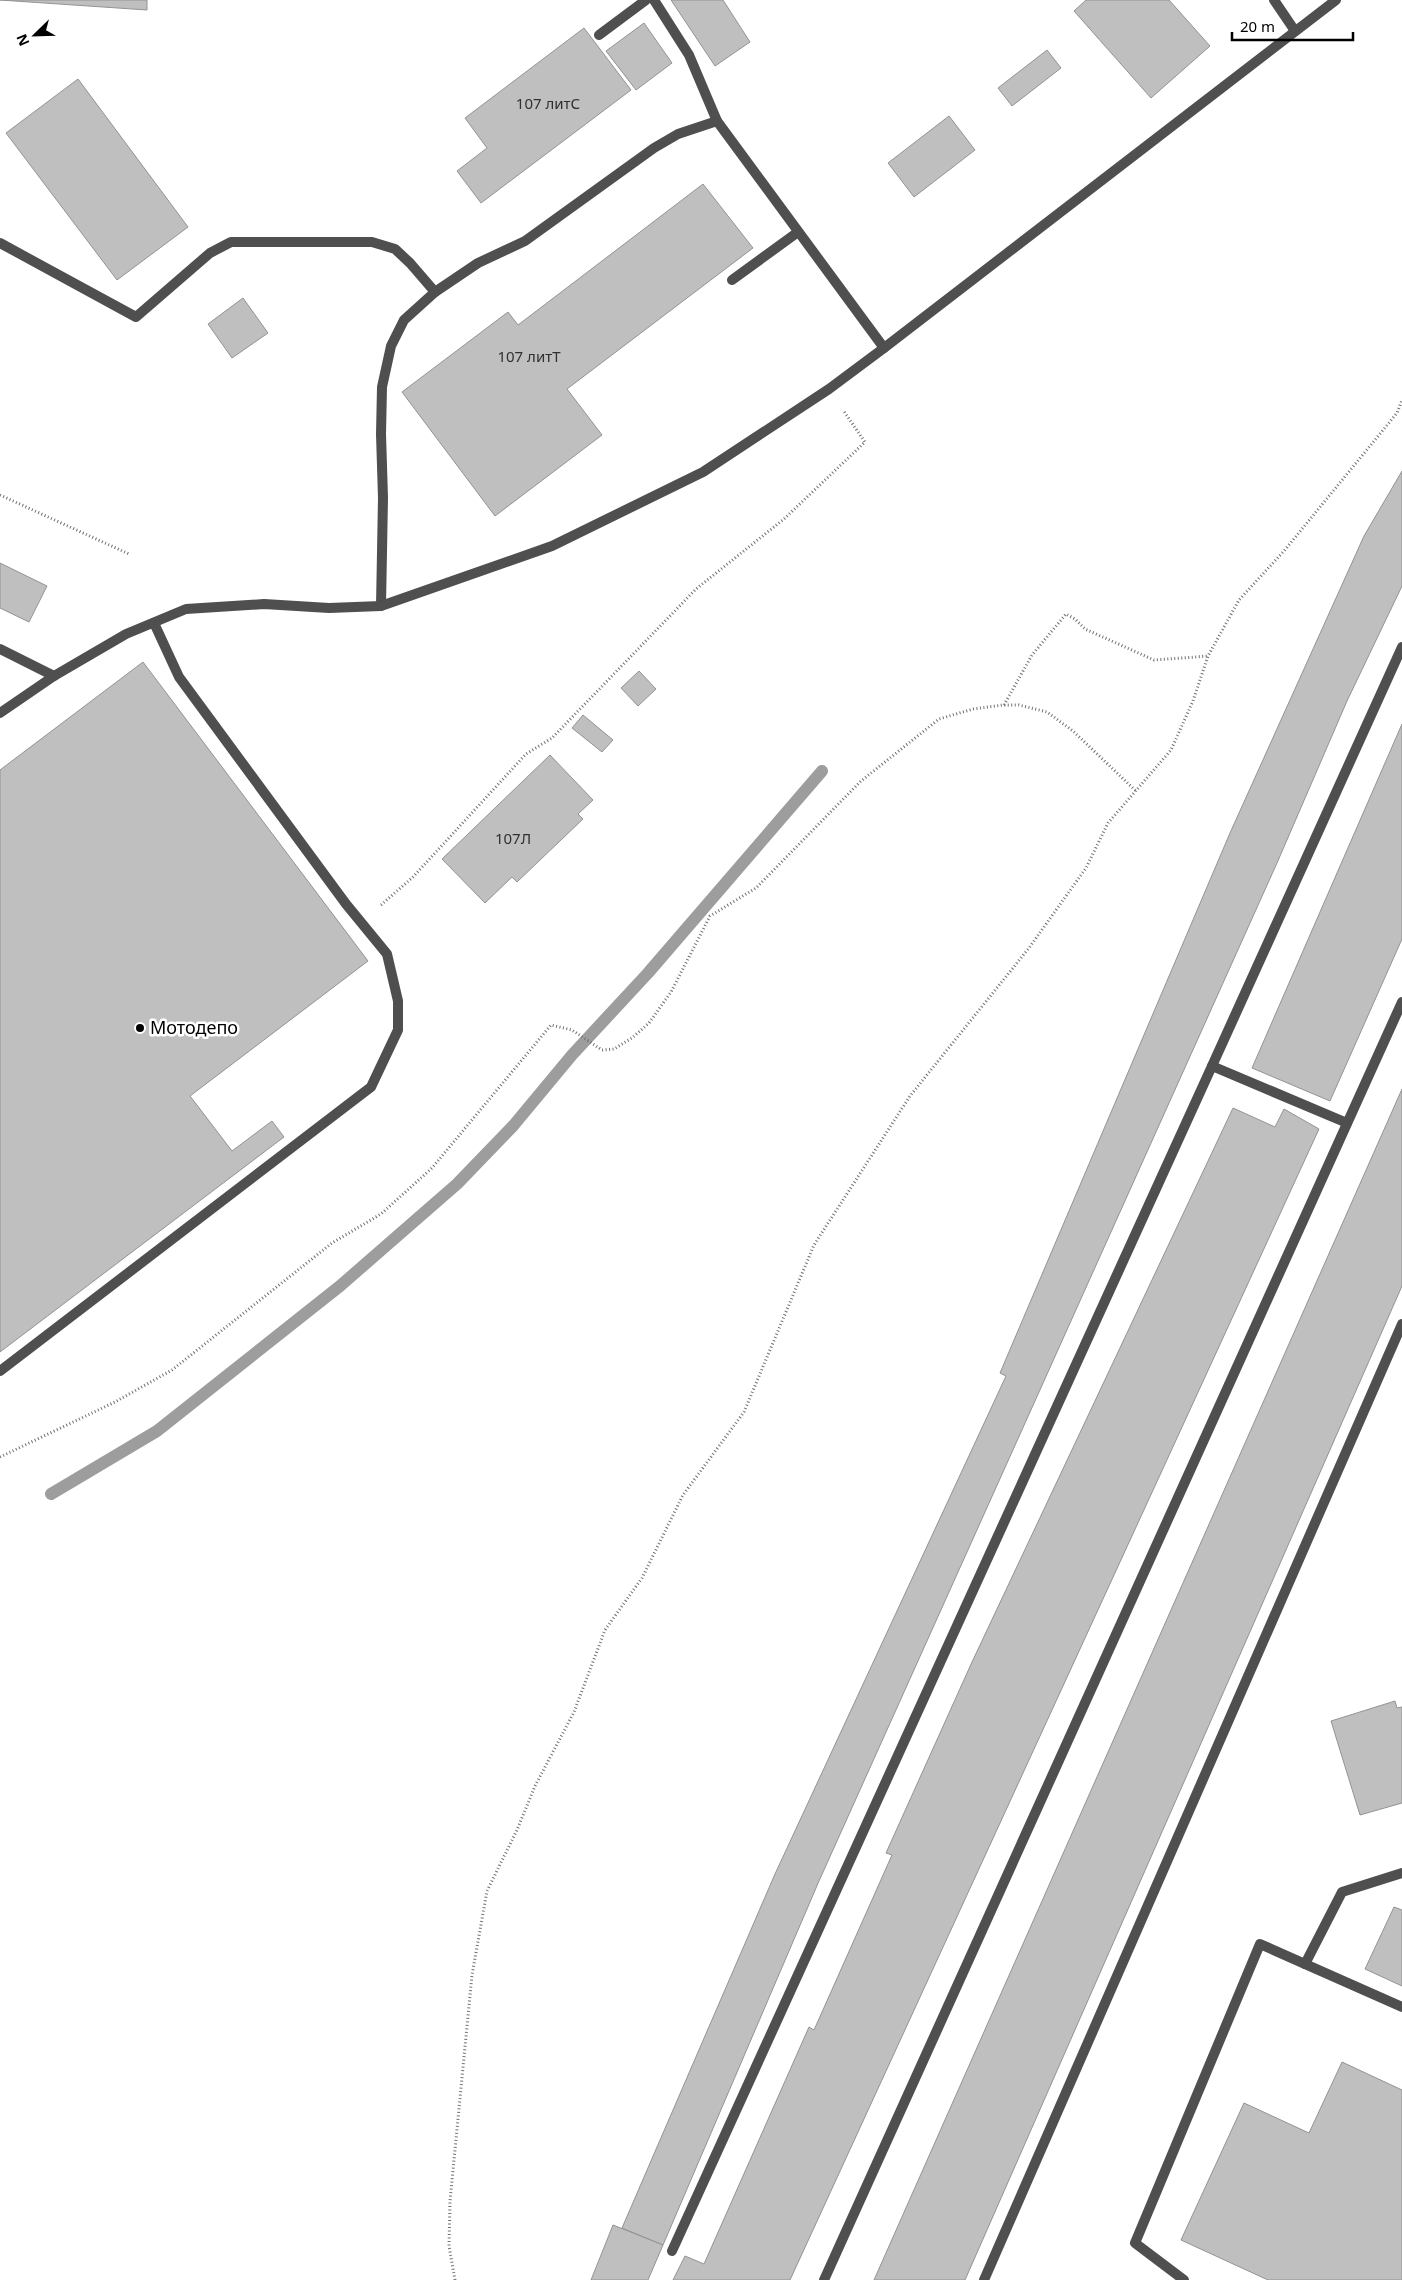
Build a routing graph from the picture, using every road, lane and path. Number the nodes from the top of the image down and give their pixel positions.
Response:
1 (646, 0) edge
2 (654, 0) edge
3 (1274, 0) edge
4 (1336, 0) edge
5 (1295, 31) junction
6 (599, 34) dead end
7 (716, 121) junction
8 (798, 232) junction
9 (0, 243) edge
10 (732, 280) dead end
11 (434, 292) junction
12 (884, 348) junction
13 (829, 389) junction
14 (1402, 400) edge
15 (0, 495) edge
16 (130, 554) dead end
17 (381, 606) junction
18 (154, 622) junction
19 (1402, 647) edge
20 (0, 649) edge
21 (1208, 656) junction
22 (54, 676) junction
23 (1003, 705) junction
24 (0, 713) edge
25 (1136, 792) junction
26 (361, 923) junction
27 (1402, 1002) edge
28 (1212, 1066) junction
29 (1347, 1123) junction
30 (1402, 1324) edge
31 (0, 1371) edge
32 (0, 1457) edge
33 (1402, 1873) edge
34 (1305, 1964) junction
35 (1402, 2007) edge
36 (672, 2251) dead end
37 (455, 2280) edge
38 (824, 2280) edge
39 (984, 2280) edge
40 (1184, 2280) edge

1 - 6 lane
2 - 7 lane
3 - 5 lane
4 - 5 lane
5 - 12 lane
7 - 8 lane
7 - 11 lane
8 - 10 lane
8 - 12 lane
9 - 11 lane
11 - 17 lane
12 - 13 lane
13 - 17 lane
13 - 26 path
14 - 21 path
15 - 16 path
17 - 18 lane
18 - 22 lane
18 - 26 lane
19 - 28 lane
20 - 22 lane
21 - 23 path
21 - 25 path
22 - 24 lane
23 - 25 path
23 - 32 path
25 - 37 path
26 - 31 lane
27 - 29 lane
28 - 29 lane
28 - 36 lane
29 - 38 lane
30 - 39 lane
33 - 34 lane
34 - 35 lane
34 - 40 lane

